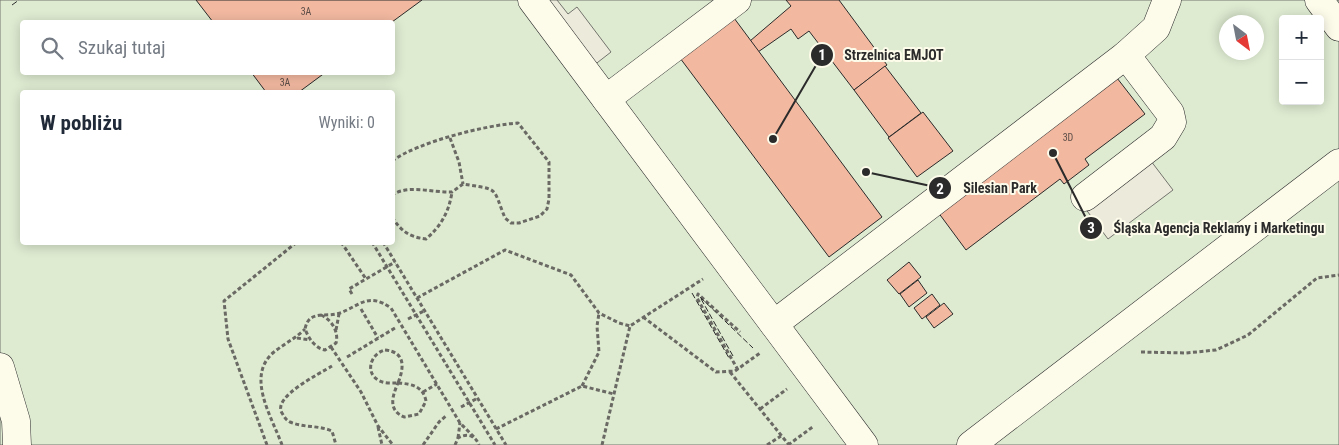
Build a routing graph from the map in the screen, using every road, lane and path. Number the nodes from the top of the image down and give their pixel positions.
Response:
1 (532, 0) edge
2 (737, 0) edge
3 (1167, 0) edge
4 (1319, 0) edge
5 (1339, 26) edge
6 (1126, 55) junction
7 (606, 99) junction
8 (450, 138) junction
9 (395, 159) edge
10 (1339, 163) edge
11 (463, 184) junction
12 (452, 192) junction
13 (395, 193) edge
14 (1086, 197) dead end
15 (395, 221) edge
16 (292, 245) edge
17 (343, 245) edge
18 (374, 245) edge
19 (385, 245) edge
20 (395, 262) junction
21 (387, 267) junction
22 (1339, 275) edge
23 (708, 277) dead end
24 (366, 278) junction
25 (693, 286) junction
26 (352, 294) dead end
27 (698, 294) junction
28 (417, 298) junction
29 (361, 309) dead end
30 (424, 311) junction
31 (598, 312) junction
32 (339, 314) junction
33 (321, 315) junction
34 (416, 315) junction
35 (643, 317) junction
36 (408, 319) dead end
37 (774, 324) junction
38 (630, 326) junction
39 (395, 328) dead end
40 (305, 329) junction
41 (336, 331) junction
42 (742, 334) dead end
43 (296, 338) junction
44 (378, 338) junction
45 (1108, 339) junction
46 (311, 340) junction
47 (331, 347) junction
48 (759, 354) dead end
49 (347, 357) dead end
50 (332, 366) dead end
51 (0, 367) edge
52 (738, 370) junction
53 (730, 372) junction
54 (398, 383) junction
55 (437, 384) junction
56 (582, 386) junction
57 (788, 388) dead end
58 (423, 392) junction
59 (614, 394) junction
60 (478, 398) junction
61 (469, 403) junction
62 (461, 407) dead end
63 (760, 409) junction
64 (447, 415) dead end
65 (460, 423) junction
66 (815, 425) dead end
67 (378, 426) junction
68 (496, 429) junction
69 (781, 435) junction
70 (474, 437) junction
71 (458, 438) junction
72 (604, 444) edge
73 (17, 445) edge
74 (267, 445) edge
75 (282, 445) edge
76 (336, 445) edge
77 (382, 445) edge
78 (392, 445) edge
79 (423, 445) edge
80 (455, 445) edge
81 (479, 445) edge
82 (494, 445) edge
83 (506, 445) edge
84 (767, 445) edge
85 (789, 445) edge
86 (864, 445) edge
87 (971, 445) edge

1 - 7 street
2 - 7 street
3 - 6 street
4 - 5 street
6 - 14 street
6 - 37 street
7 - 37 street
8 - 9 path
8 - 11 path
8 - 11 path
10 - 45 street
11 - 12 path
12 - 13 path
12 - 15 path
16 - 74 path
17 - 24 path
18 - 21 path
19 - 20 path
20 - 21 path
20 - 28 path
21 - 24 path
21 - 34 path
22 - 45 path
23 - 25 path
24 - 26 path
25 - 27 path
25 - 35 path
27 - 42 path
27 - 52 path
28 - 30 path
28 - 31 path
29 - 44 path
30 - 34 path
30 - 60 path
31 - 38 path
31 - 56 path
32 - 33 path
32 - 41 path
32 - 55 path
33 - 40 path
33 - 41 path
34 - 36 path
34 - 61 path
35 - 38 path
35 - 53 path
37 - 86 street
38 - 59 path
39 - 44 path
40 - 43 path
40 - 46 path
41 - 47 path
43 - 46 path
43 - 75 path
44 - 49 path
45 - 87 street
46 - 47 path
47 - 67 path
48 - 52 path
50 - 76 path
51 - 73 street
52 - 53 path
53 - 63 path
54 - 54 path
54 - 58 path
54 - 58 path
55 - 58 path
55 - 65 path
56 - 59 path
56 - 68 path
57 - 63 path
59 - 72 path
60 - 61 path
60 - 68 path
61 - 62 path
61 - 82 path
63 - 69 path
64 - 79 path
65 - 70 path
65 - 71 path
66 - 85 path
67 - 77 path
67 - 78 path
68 - 83 path
69 - 84 path
69 - 85 path
70 - 71 path
70 - 81 path
71 - 80 path

